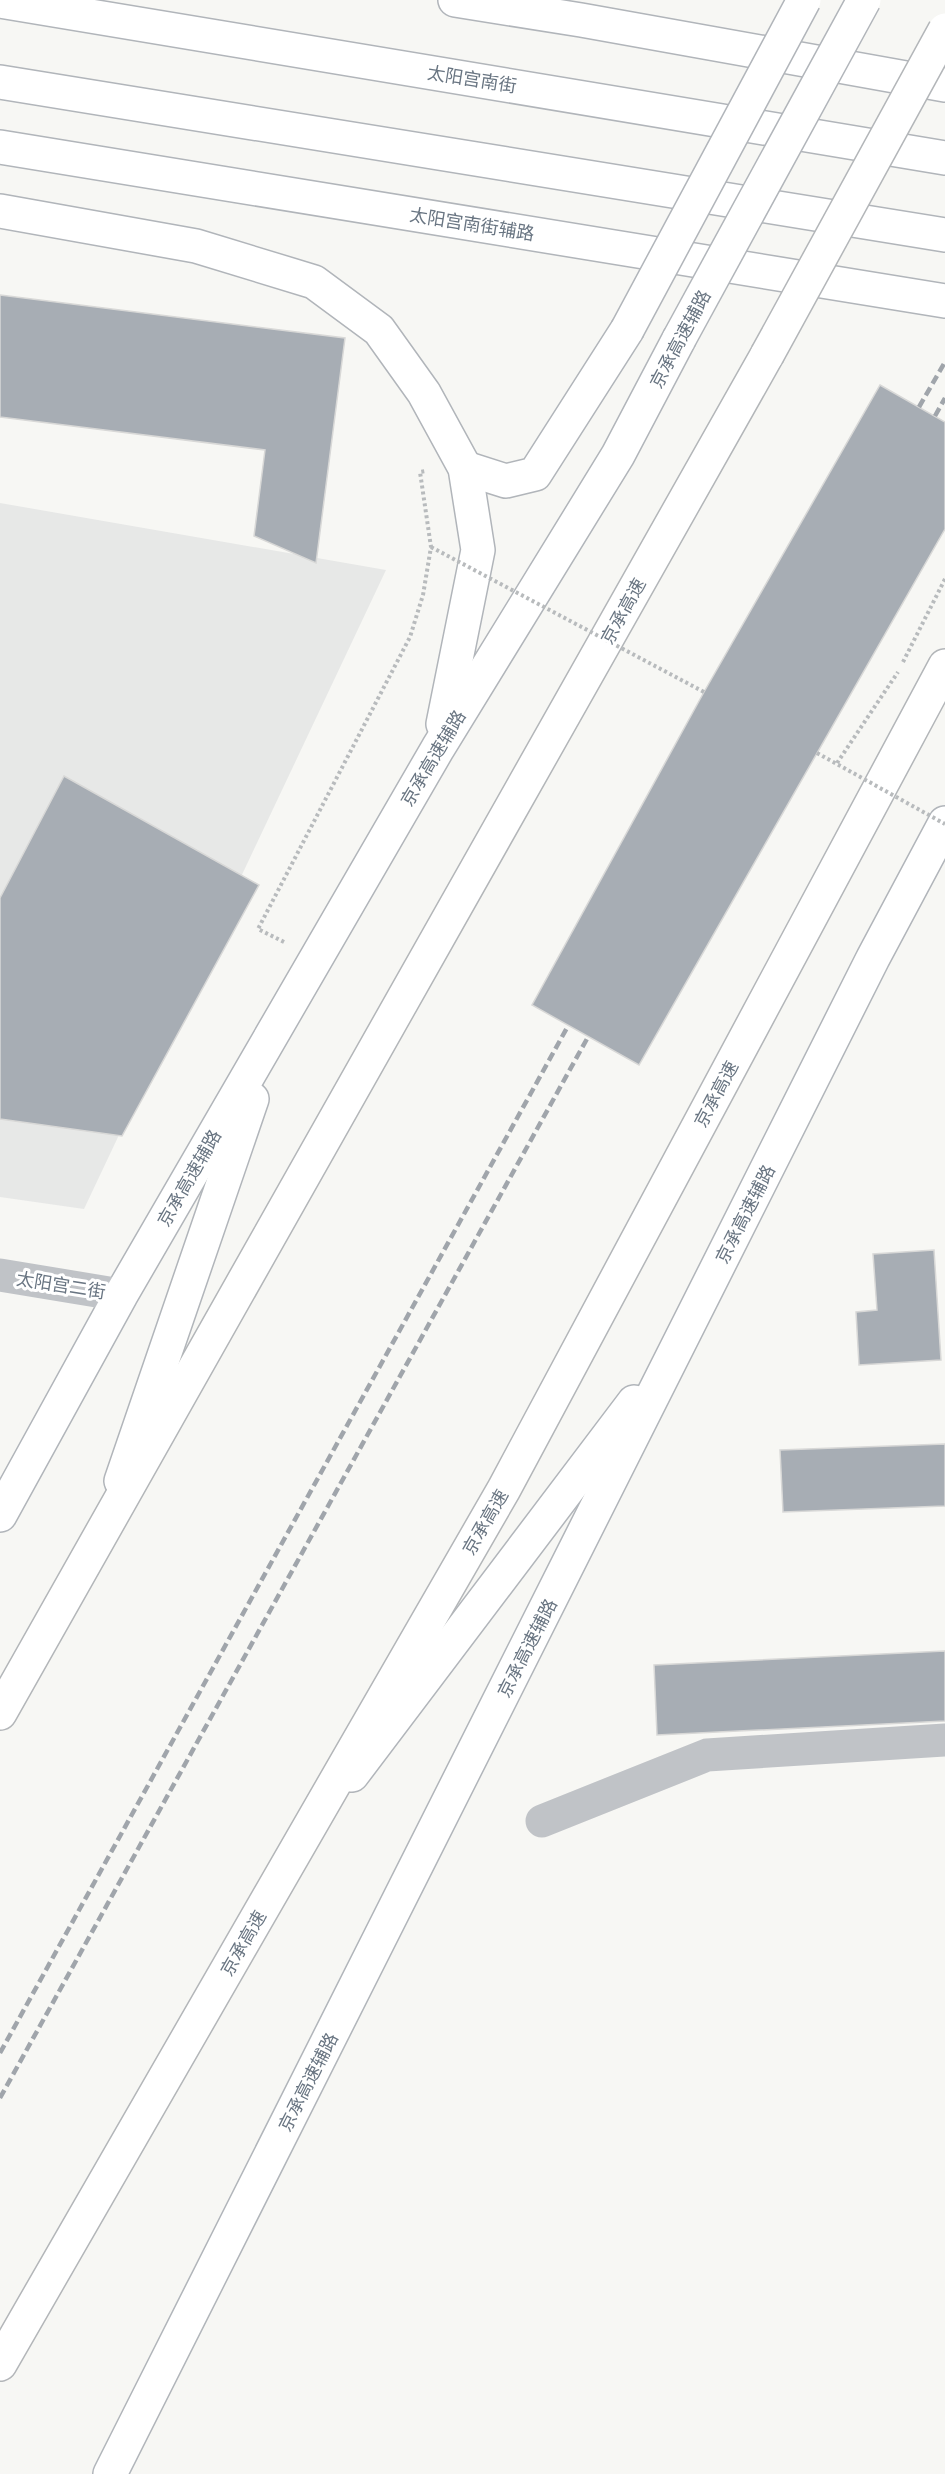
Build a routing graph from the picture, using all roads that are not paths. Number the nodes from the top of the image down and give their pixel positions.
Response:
1 (455, 0) edge
2 (804, 0) edge
3 (864, 0) edge
4 (0, 1) edge
5 (945, 30) edge
6 (0, 82) edge
7 (945, 85) edge
8 (0, 147) edge
9 (945, 158) edge
10 (0, 211) edge
11 (945, 235) edge
12 (945, 302) edge
13 (465, 468) junction
14 (945, 666) edge
15 (438, 748) junction
16 (945, 823) edge
17 (275, 1032) junction
18 (0, 1275) edge
19 (121, 1295) junction
20 (685, 1334) junction
21 (0, 1515) edge
22 (107, 1523) junction
23 (0, 1713) edge
24 (945, 1740) edge
25 (542, 1821) dead end
26 (302, 1841) junction
27 (0, 2364) edge
28 (110, 2474) edge

1 - 7 main road
2 - 13 main road, bridge
3 - 15 main road, 京承高速辅路, bridge
4 - 9 main road, 太阳宫南街
5 - 22 main road, 京承高速, bridge
6 - 11 main road
8 - 12 main road, 太阳宫南街辅路
10 - 13 main road
13 - 15 main road
14 - 26 main road, 京承高速
15 - 17 main road, 京承高速辅路
16 - 20 main road, 京承高速辅路
17 - 19 main road, 京承高速辅路
17 - 22 main road
18 - 19 street, 太阳宫二街
19 - 21 main road, 京承高速辅路
20 - 26 main road
20 - 28 main road, 京承高速辅路
22 - 23 main road, 京承高速
24 - 25 street
26 - 27 main road, 京承高速

